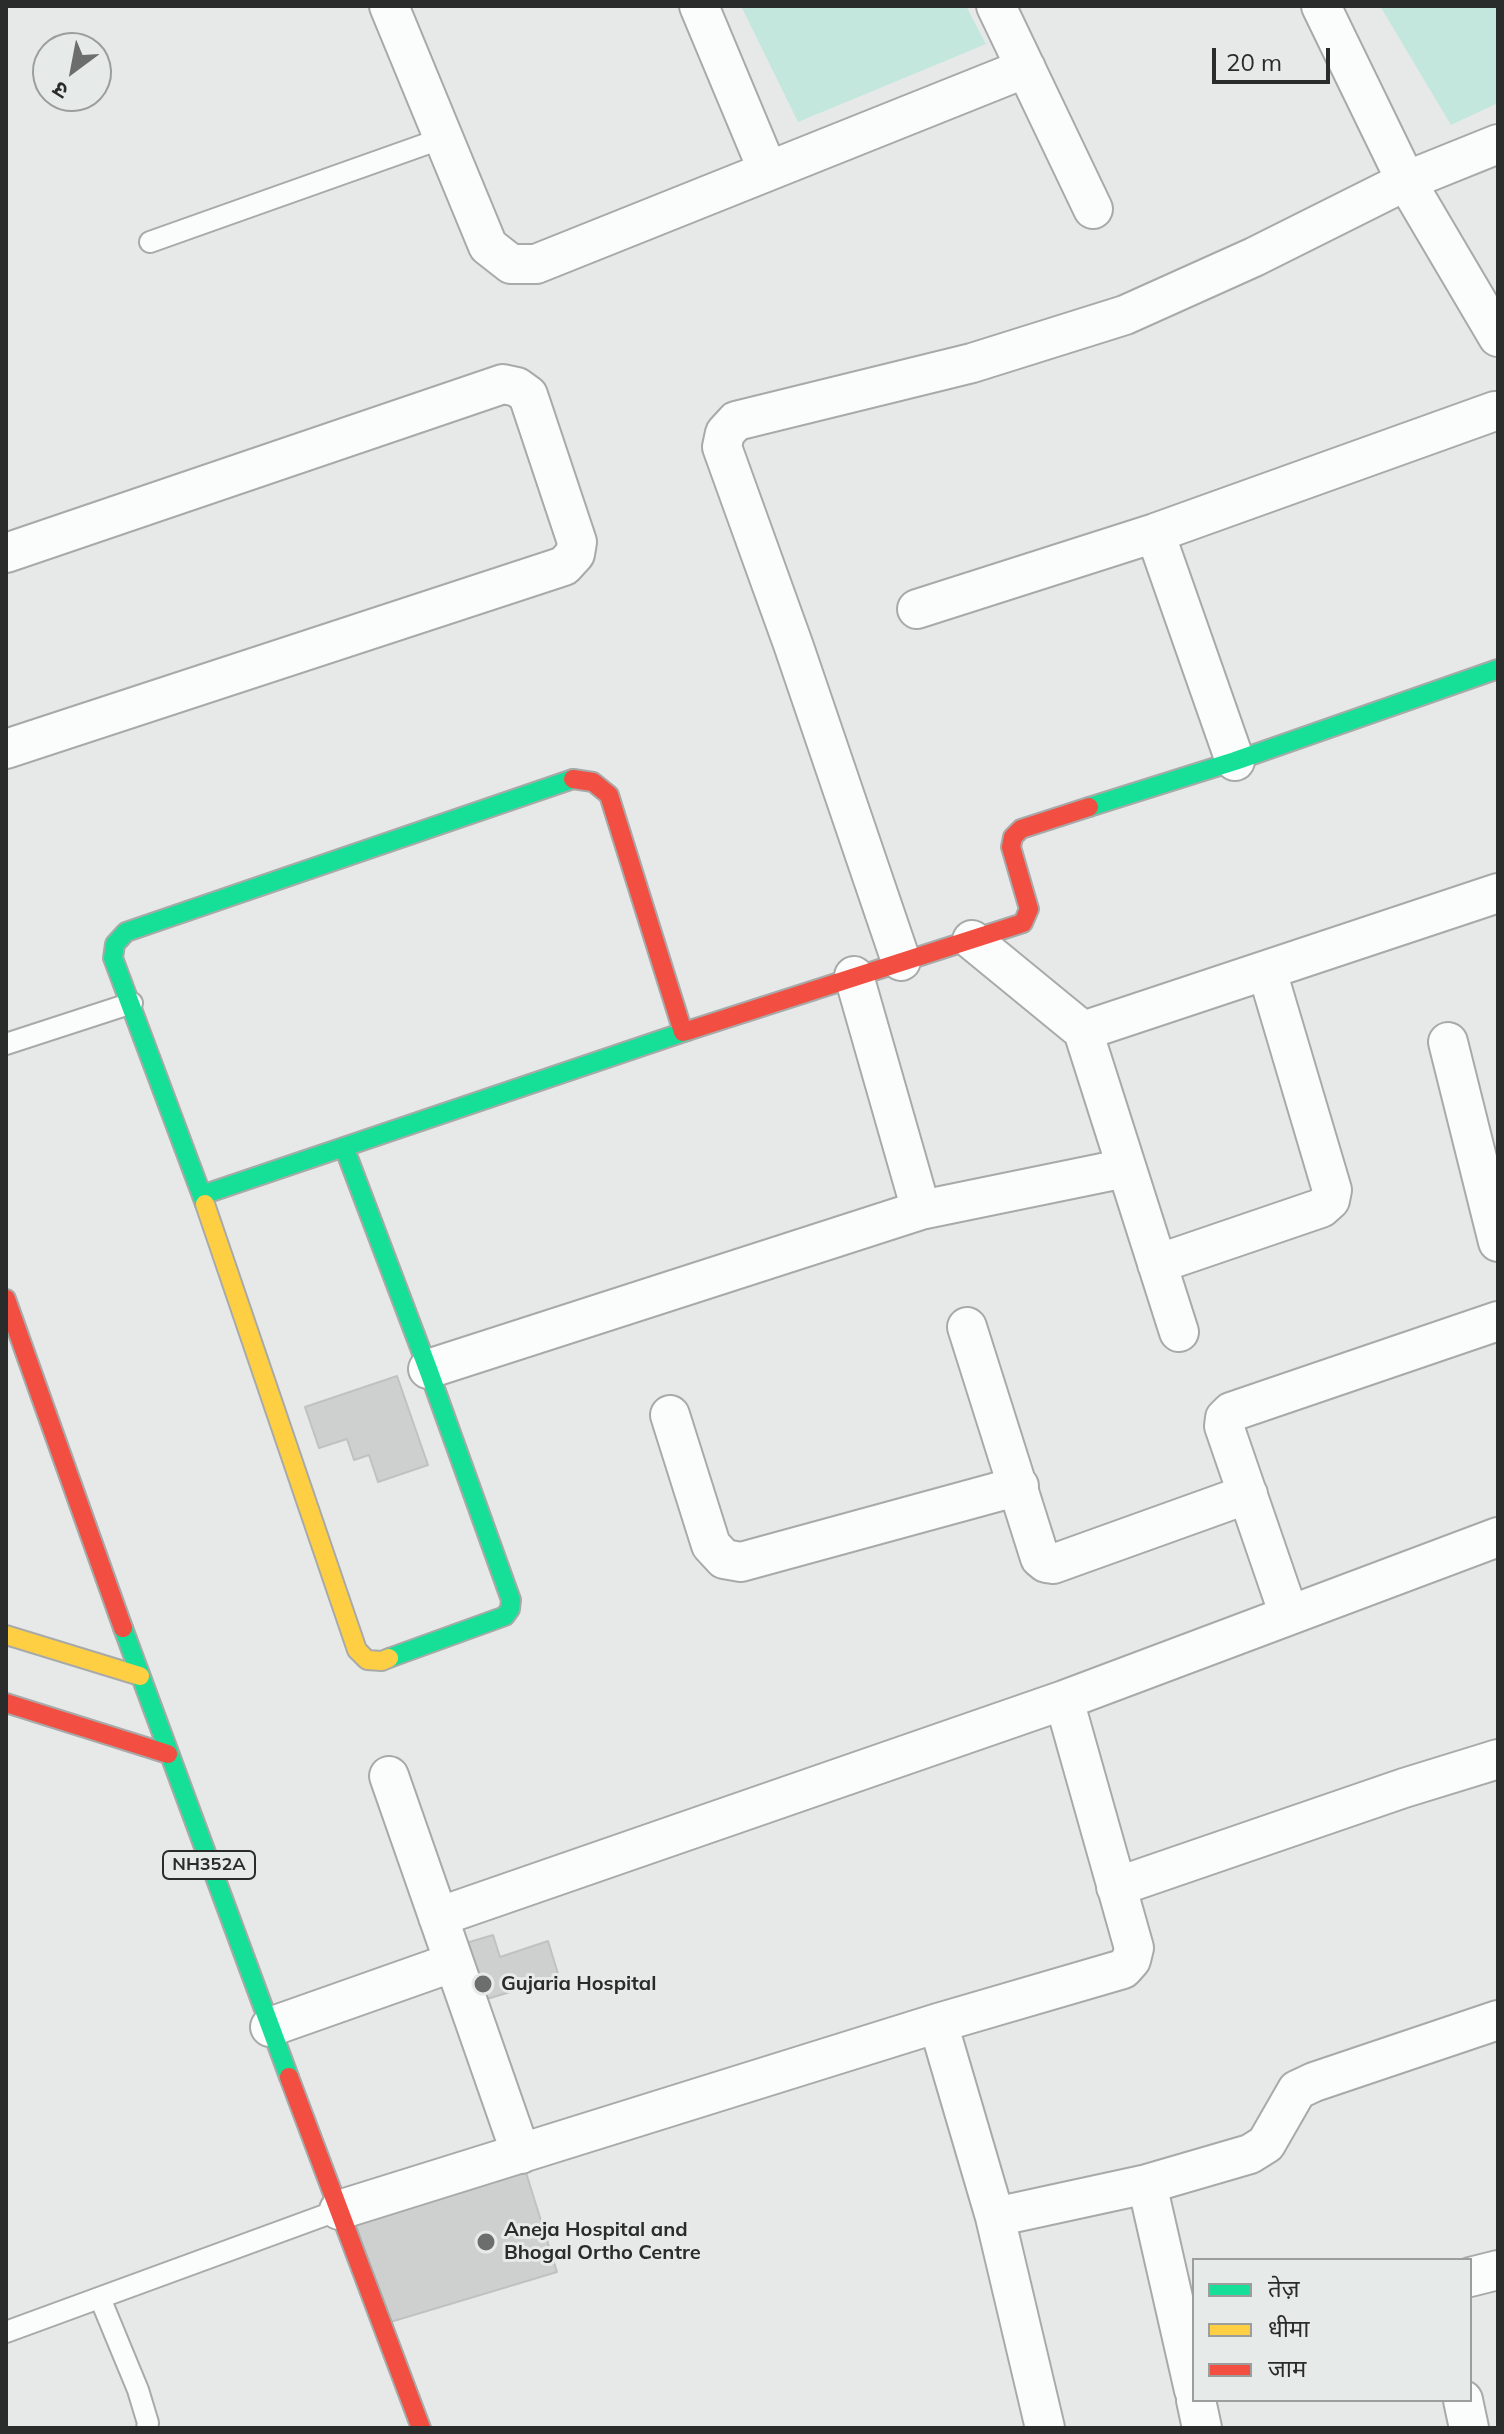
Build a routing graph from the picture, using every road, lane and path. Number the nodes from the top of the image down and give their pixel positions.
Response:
1 (389, 6) edge
2 (699, 6) edge
3 (996, 6) edge
4 (1321, 6) edge
5 (1026, 68) junction
6 (443, 138) junction
7 (1498, 144) edge
8 (768, 171) junction
9 (1406, 181) junction
10 (1093, 209) dead end
11 (150, 242) dead end
12 (1498, 337) edge
13 (1495, 411) dead end
14 (1155, 533) junction
15 (6, 553) edge
16 (917, 609) dead end
17 (1498, 669) edge
18 (6, 749) edge
19 (1235, 761) junction
20 (1498, 893) edge
21 (972, 940) junction
22 (901, 961) junction
23 (1267, 971) junction
24 (854, 976) junction
25 (132, 1003) junction
26 (1083, 1031) junction
27 (683, 1032) junction
28 (1448, 1042) dead end
29 (6, 1044) edge
30 (344, 1147) junction
31 (1126, 1168) junction
32 (202, 1195) junction
33 (921, 1210) junction
34 (1498, 1242) edge
35 (1157, 1264) junction
36 (6, 1299) edge
37 (1498, 1321) edge
38 (967, 1327) dead end
39 (1179, 1332) dead end
40 (428, 1369) junction
41 (670, 1415) dead end
42 (1019, 1486) junction
43 (1248, 1494) junction
44 (1498, 1537) edge
45 (1289, 1615) junction
46 (6, 1635) edge
47 (140, 1676) junction
48 (1064, 1700) junction
49 (6, 1703) edge
50 (168, 1754) junction
51 (1498, 1759) edge
52 (389, 1776) dead end
53 (1116, 1887) junction
54 (438, 1917) junction
55 (454, 1962) junction
56 (1498, 2020) edge
57 (938, 2023) junction
58 (270, 2027) junction
59 (521, 2154) junction
60 (1147, 2184) junction
61 (339, 2210) junction
62 (995, 2217) junction
63 (1498, 2270) edge
64 (1472, 2276) edge
65 (100, 2298) junction
66 (6, 2332) edge
67 (1188, 2334) edge
68 (1192, 2371) edge
69 (1196, 2402) edge
70 (1463, 2402) edge
71 (147, 2428) edge
72 (421, 2428) edge
73 (1045, 2428) edge
74 (1202, 2428) edge
75 (1469, 2428) edge

1 - 6 street
2 - 8 street
3 - 5 street
4 - 9 street
5 - 8 street
5 - 10 street
6 - 8 street
6 - 11 lane
7 - 9 street
9 - 12 street
9 - 22 street
13 - 14 street
14 - 16 street
14 - 19 street
15 - 18 street
17 - 19 main road
19 - 21 main road
20 - 23 street
21 - 22 main road
21 - 26 street
22 - 24 main road
23 - 26 street
23 - 35 street
24 - 27 main road
24 - 33 street
25 - 27 main road
25 - 29 lane
25 - 32 main road
26 - 31 street
27 - 30 main road
28 - 34 street
30 - 32 main road
30 - 40 main road
31 - 33 street
31 - 35 street
32 - 40 main road
33 - 40 street
35 - 39 street
36 - 47 main road, NH352A
37 - 43 street
38 - 42 street
41 - 42 street
42 - 43 street
43 - 45 street
44 - 45 street
45 - 48 street
46 - 47 main road
47 - 50 main road, NH352A
48 - 53 street
48 - 54 street
49 - 50 main road
50 - 58 main road, NH352A
51 - 53 street
52 - 54 street
53 - 57 street
54 - 55 street
55 - 58 street
55 - 59 street
56 - 60 street
57 - 59 street
57 - 62 street
58 - 61 main road, NH352A
59 - 61 street
60 - 62 street
60 - 67 street
61 - 65 lane
61 - 72 main road, NH352A
62 - 73 street
63 - 64 street
65 - 66 lane
65 - 71 lane
67 - 68 street
69 - 74 street
70 - 75 street

